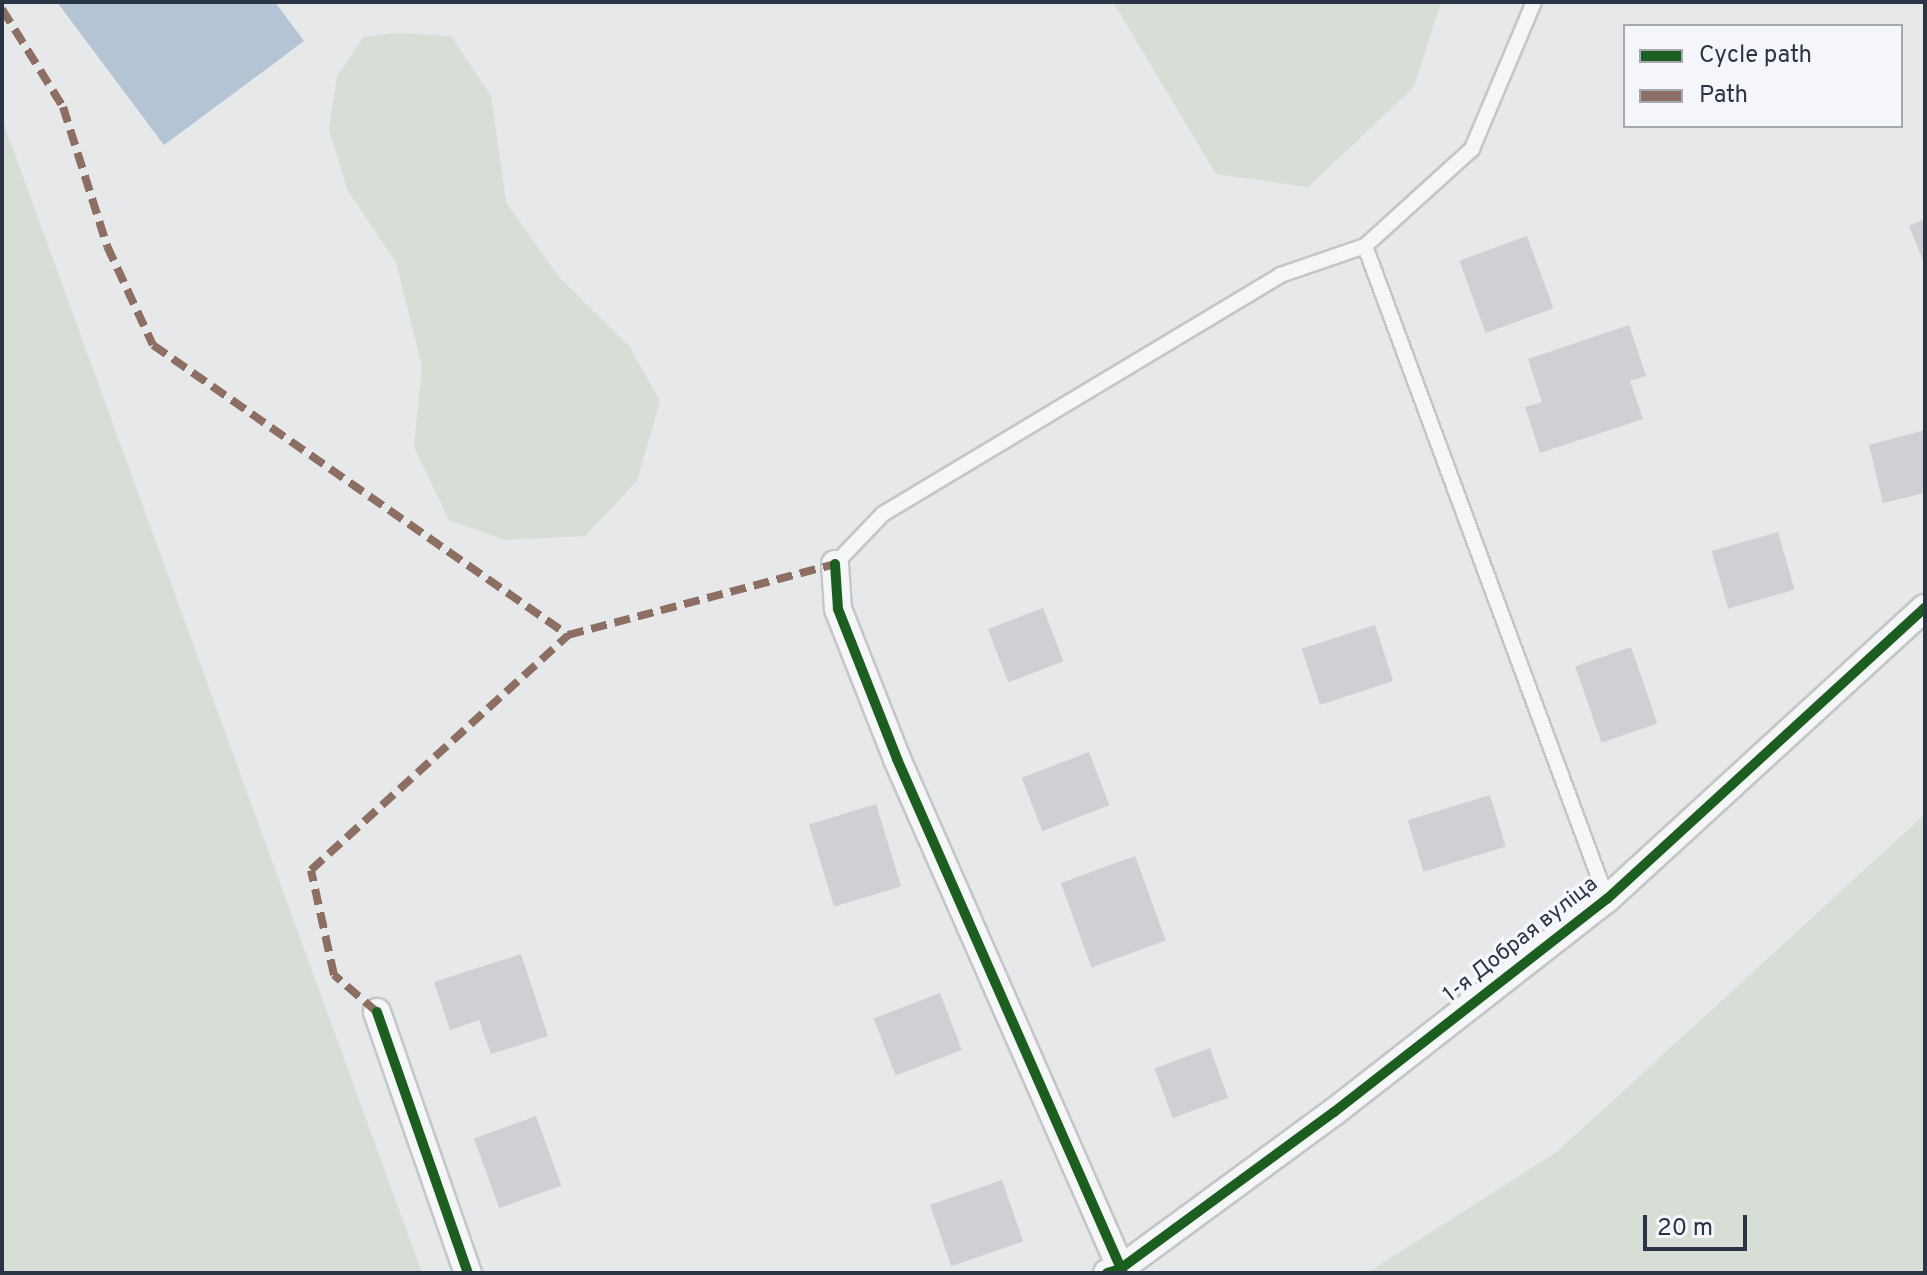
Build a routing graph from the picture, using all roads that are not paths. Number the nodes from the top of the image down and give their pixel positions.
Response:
1 (1534, 2) edge
2 (1365, 246) junction
3 (835, 564) joint
4 (1925, 608) edge
5 (1607, 899) junction
6 (377, 1012) dead end
7 (1116, 1272) edge
8 (468, 1273) edge

1 - 2 lane
2 - 3 lane
2 - 5 lane
3 - 7 street
4 - 5 street, 1-я Добрая вуліца
5 - 7 street, 1-я Добрая вуліца
6 - 8 street

